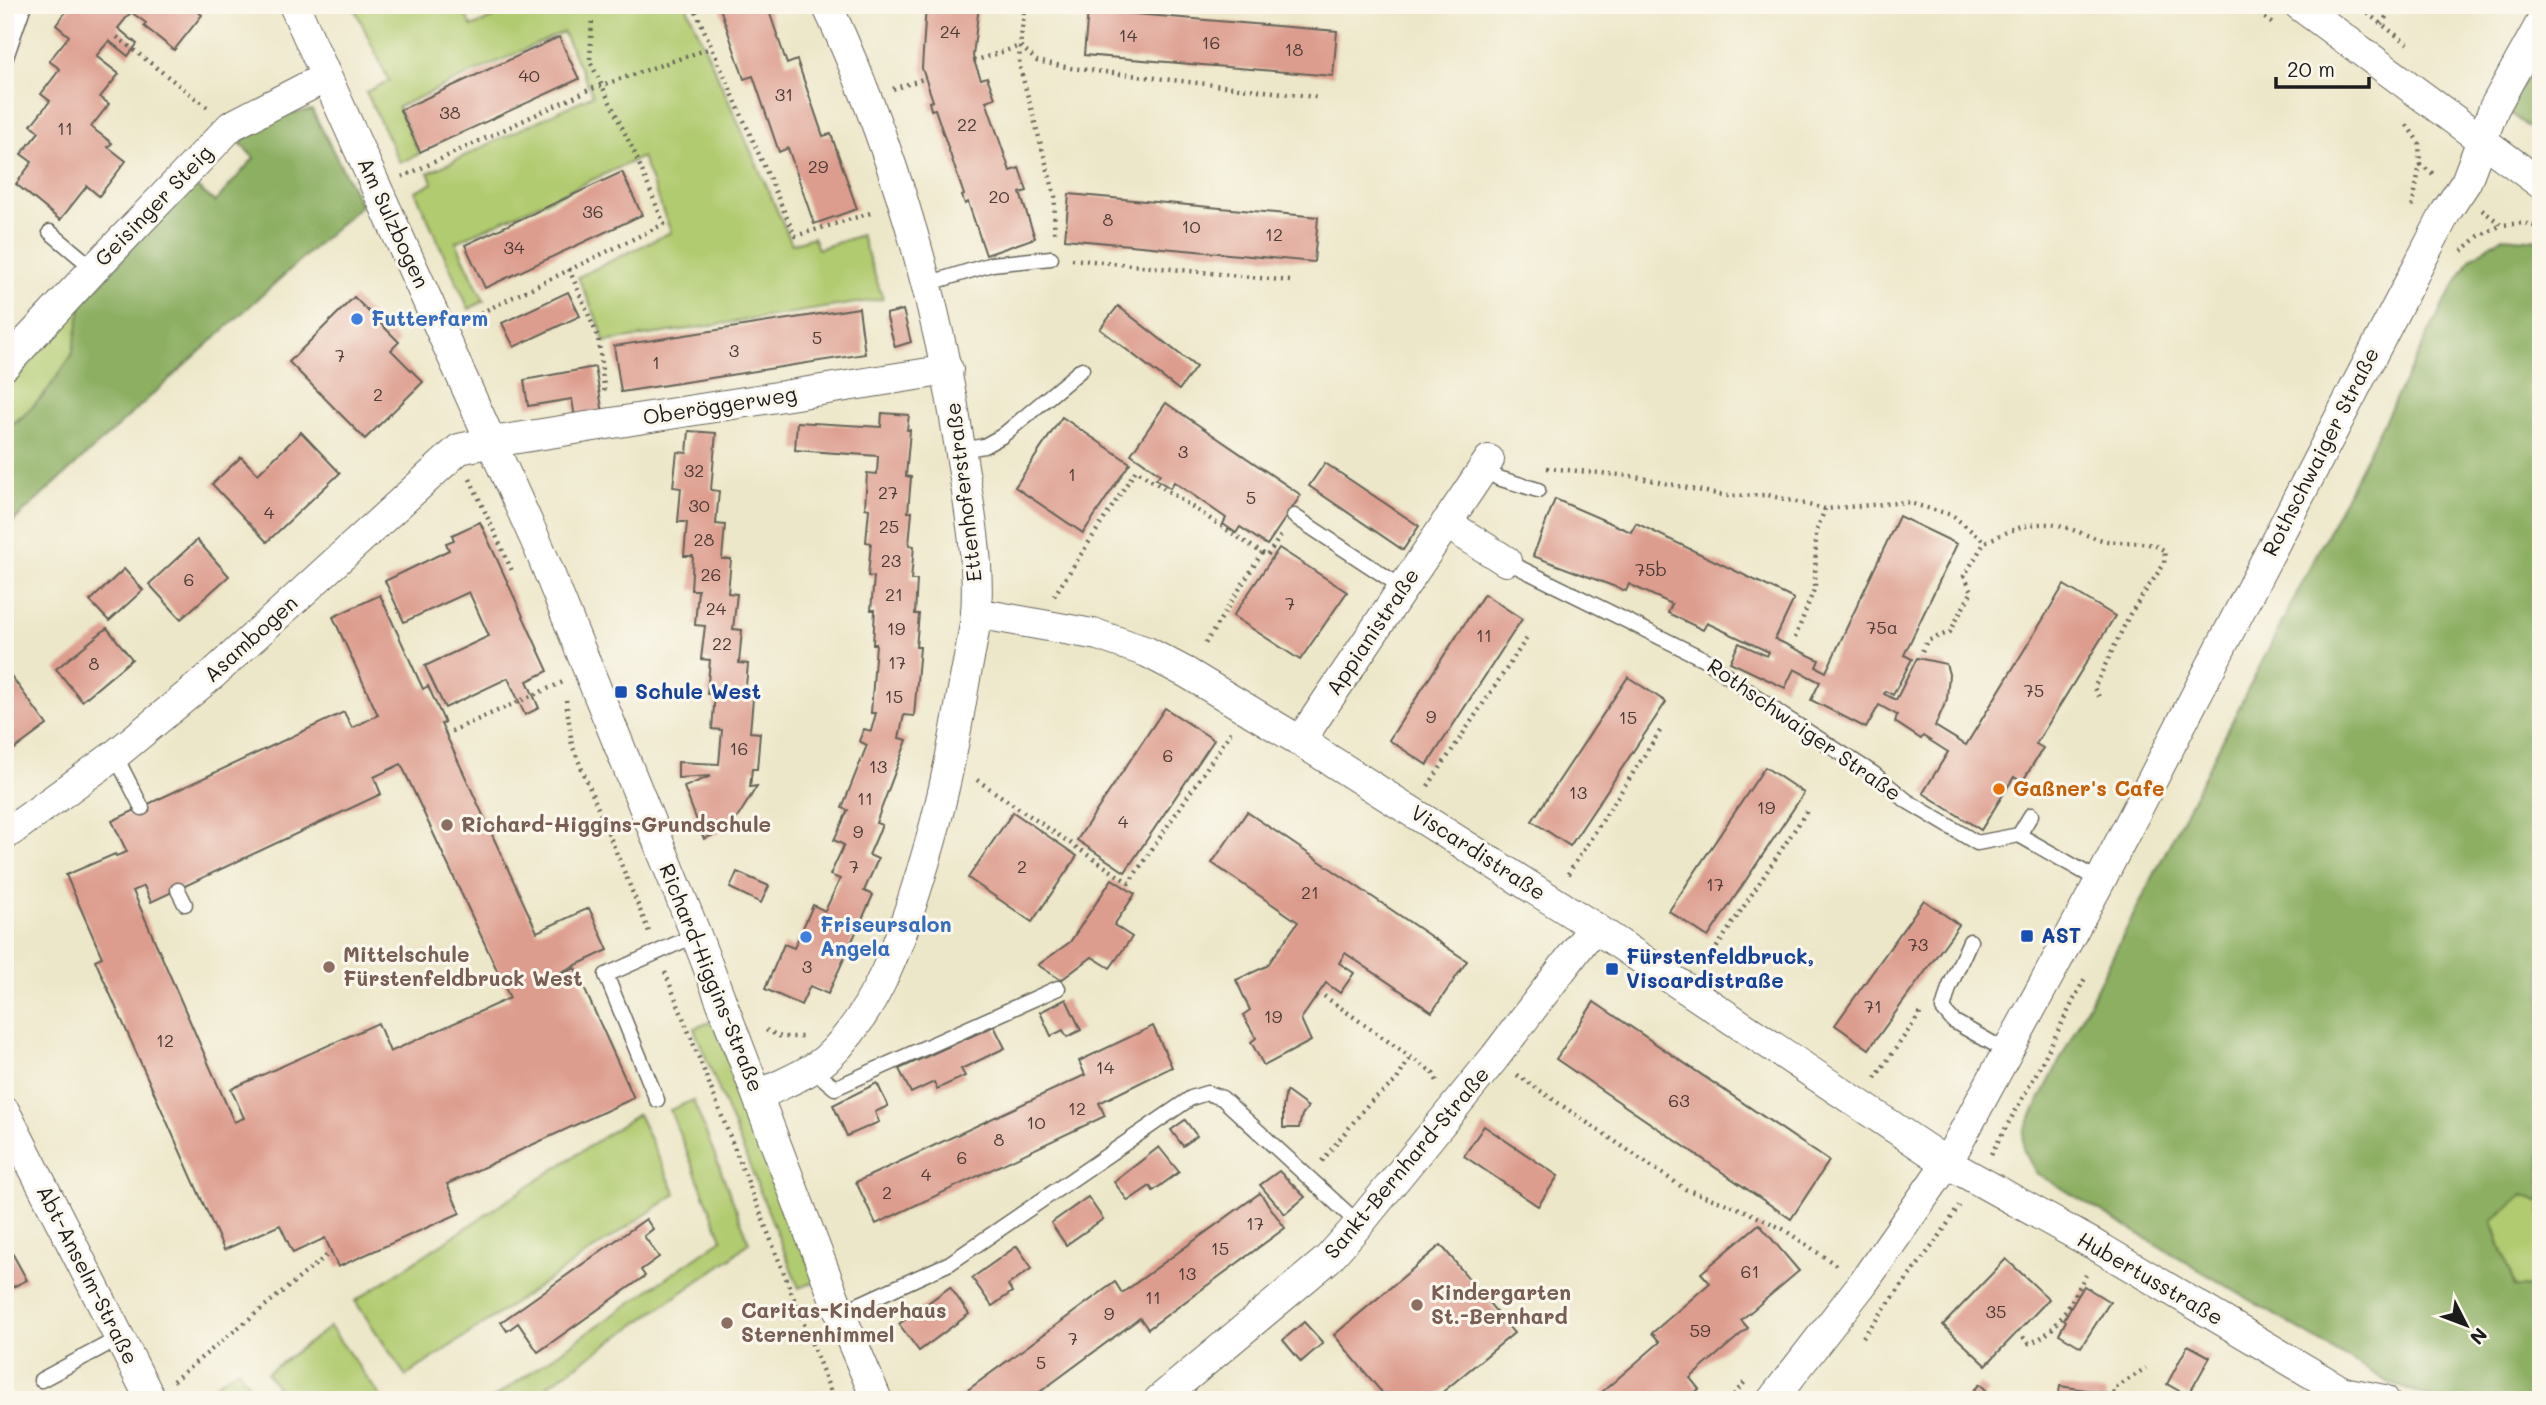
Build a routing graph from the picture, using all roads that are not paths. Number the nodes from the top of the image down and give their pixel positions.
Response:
1 (24, 5) edge
2 (294, 5) edge
3 (827, 5) edge
4 (2299, 5) edge
5 (2541, 23) edge
6 (5, 60) edge
7 (326, 77) junction
8 (2482, 143) junction
9 (2541, 184) edge
10 (50, 232) dead end
11 (1051, 258) road end
12 (94, 269) junction
13 (927, 284) junction
14 (5, 365) edge
15 (1082, 369) dead end
16 (948, 370) junction
17 (492, 442) junction
18 (961, 450) junction
19 (1486, 465) joint
20 (1538, 490) dead end
21 (1294, 516) road end
22 (1446, 523) junction
23 (1506, 561) joint
24 (1403, 588) junction
25 (976, 613) junction
26 (1300, 741) junction
27 (115, 755) junction
28 (142, 808) dead end
29 (2031, 815) dead end
30 (5, 835) edge
31 (2019, 835) junction
32 (2100, 881) junction
33 (178, 890) dead end
34 (185, 904) dead end
35 (1594, 927) junction
36 (696, 935) junction
37 (1970, 941) dead end
38 (1058, 988) dead end
39 (2008, 1052) junction
40 (811, 1068) junction
41 (758, 1096) junction
42 (657, 1100) dead end
43 (5, 1112) edge
44 (1947, 1163) junction
45 (1359, 1224) junction
46 (840, 1313) junction
47 (119, 1338) junction
48 (41, 1380) dead end
49 (160, 1392) edge
50 (2346, 1396) edge
51 (877, 1400) edge
52 (1159, 1400) edge
53 (1772, 1400) edge
54 (2384, 1400) edge

1 - 6 lane
2 - 7 street, Am Sulzbogen
3 - 13 street, Ettenhoferstraße
4 - 8 street
5 - 8 street, Rothschwaiger Straße
7 - 12 street, Geisinger Steig
7 - 17 street, Am Sulzbogen
8 - 9 street
8 - 32 street, Rothschwaiger Straße
10 - 12 lane
11 - 13 lane
12 - 14 street, Geisinger Steig
13 - 16 street, Ettenhoferstraße
15 - 18 lane
16 - 17 street, Oberöggerweg
16 - 18 street, Ettenhoferstraße
17 - 27 street, Asambogen
17 - 36 street, Richard-Higgins-Straße
18 - 25 street, Ettenhoferstraße
19 - 20 lane
19 - 22 street, Appianistraße
21 - 24 lane
22 - 23 street
22 - 24 street, Appianistraße
23 - 31 lane, Rothschwaiger Straße
24 - 26 street, Appianistraße
25 - 26 street, Viscardistraße
25 - 40 street, Ettenhoferstraße
26 - 35 street, Viscardistraße
27 - 28 lane
27 - 30 street, Asambogen
29 - 31 lane
31 - 32 lane
32 - 39 street, Rothschwaiger Straße
33 - 34 lane
35 - 44 street, Viscardistraße
35 - 45 street, Sankt-Bernhard-Straße
36 - 41 street, Richard-Higgins-Straße
36 - 42 lane
37 - 39 lane
38 - 40 lane
39 - 44 street, Rothschwaiger Straße
40 - 41 street, Ettenhoferstraße
41 - 46 street, Richard-Higgins-Straße
43 - 47 street, Abt-Anselm-Straße
44 - 50 street, Hubertusstraße
44 - 53 street, Rothschwaiger Straße
45 - 46 lane
45 - 52 street, Sankt-Bernhard-Straße
46 - 51 street, Richard-Higgins-Straße
47 - 48 lane
47 - 49 street, Abt-Anselm-Straße
50 - 54 street, Hubertusstraße

